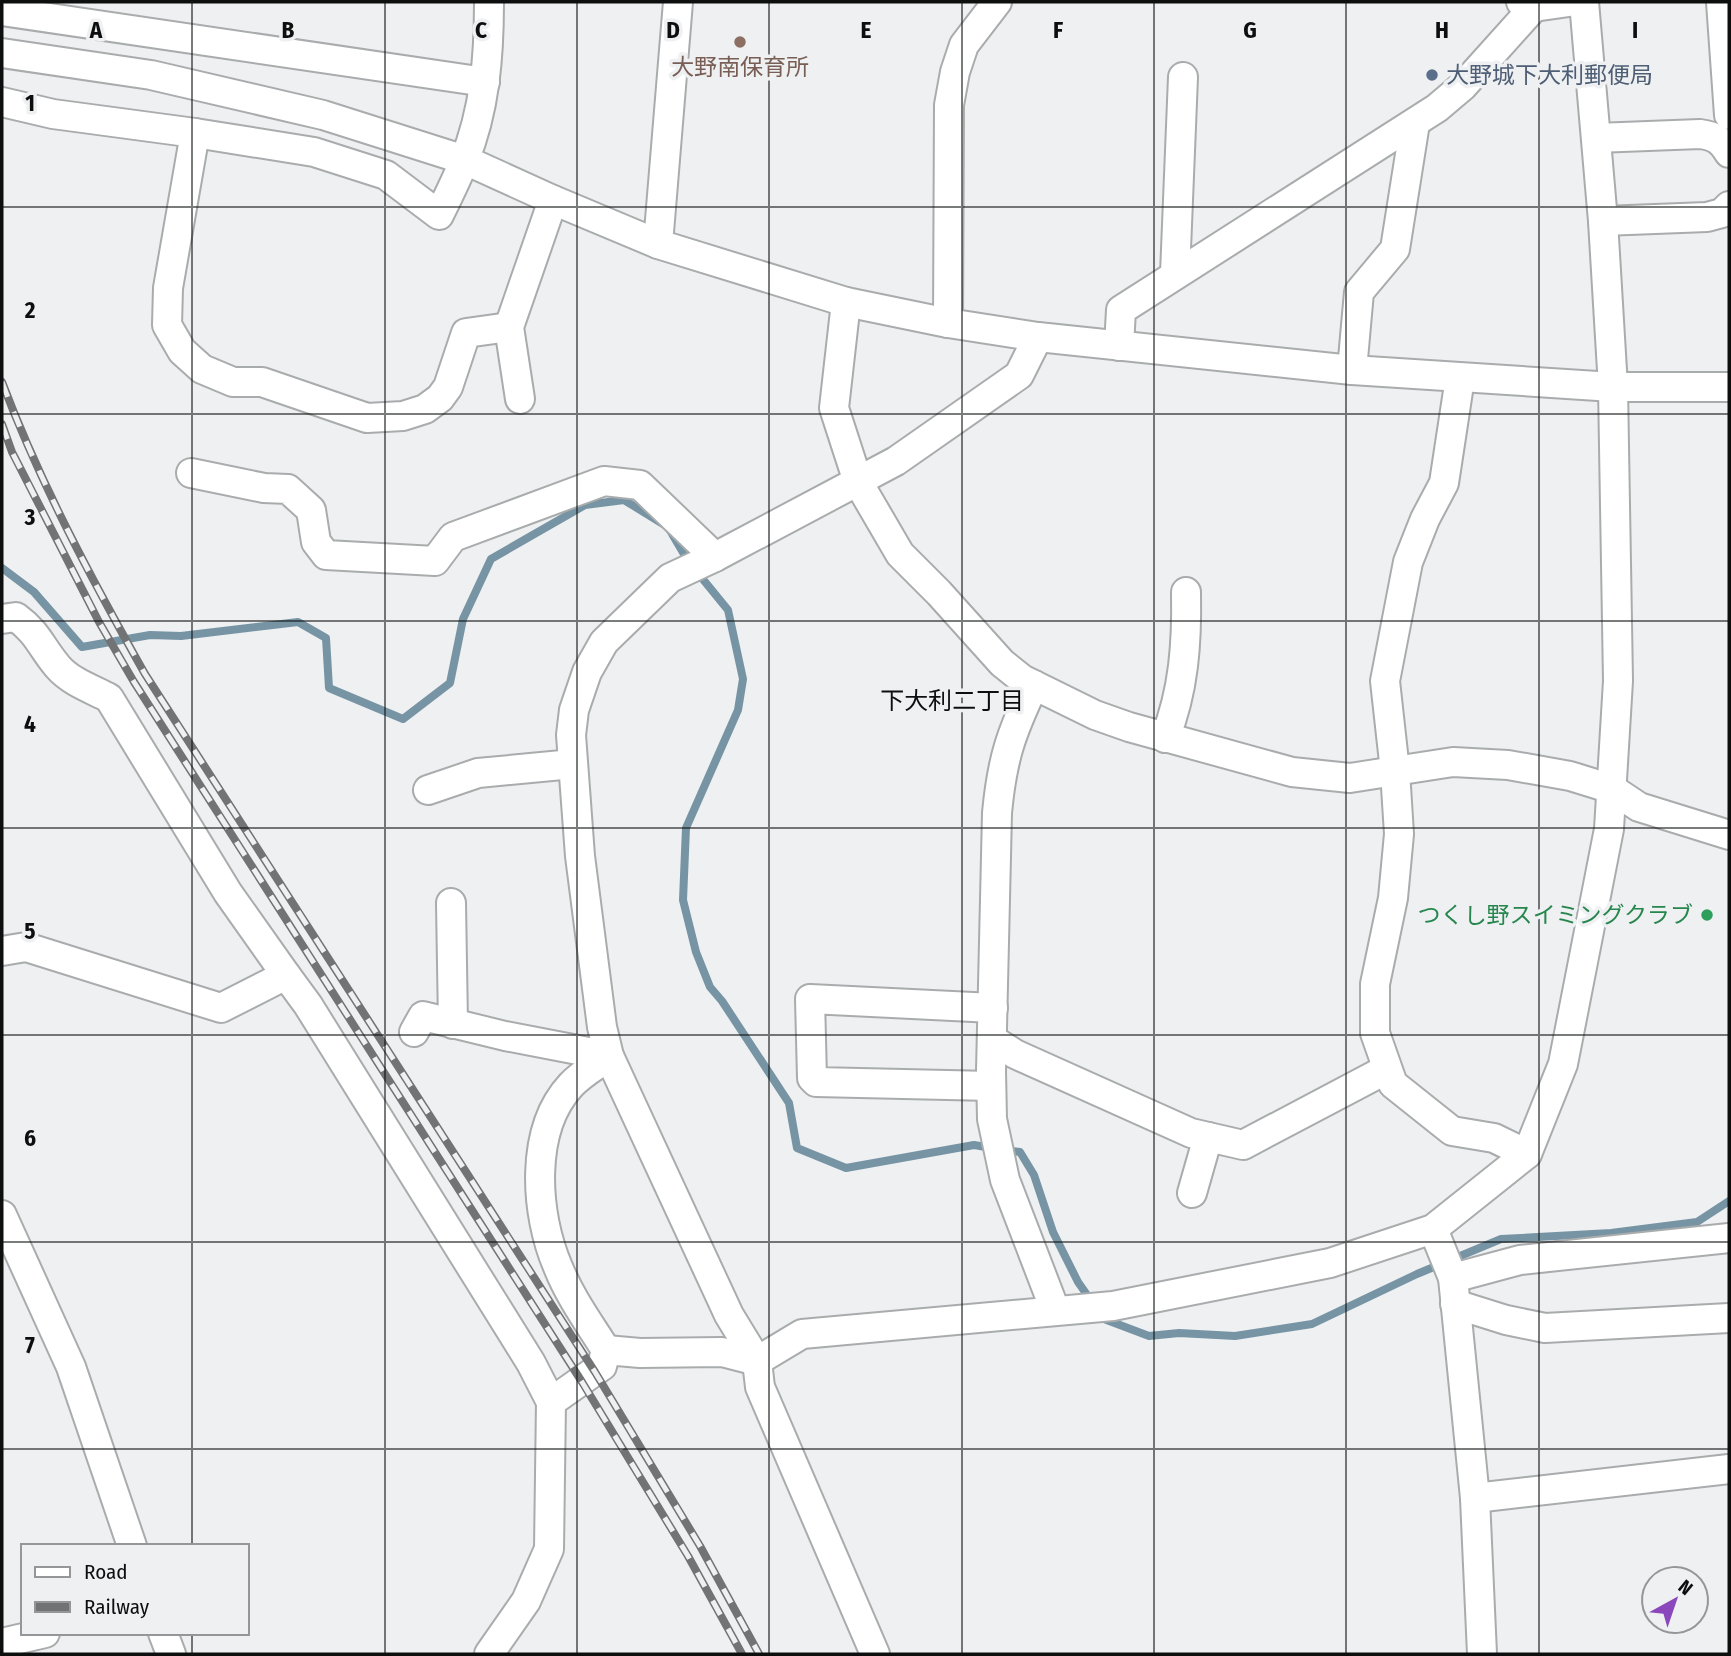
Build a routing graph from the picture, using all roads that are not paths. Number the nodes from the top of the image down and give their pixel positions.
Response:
1 (489, 2) edge
2 (678, 2) edge
3 (997, 2) edge
4 (1569, 2) edge
5 (1584, 2) edge
6 (1721, 2) edge
7 (1527, 4) edge
8 (2, 11) edge
9 (2, 53) edge
10 (1183, 77) dead end
11 (485, 82) junction
12 (2, 102) edge
13 (1415, 123) junction
14 (1727, 132) edge
15 (195, 133) junction
16 (1596, 138) junction
17 (465, 160) junction
18 (553, 200) junction
19 (1727, 215) edge
20 (1603, 221) junction
21 (659, 244) junction
22 (1175, 274) junction
23 (846, 302) junction
24 (948, 323) junction
25 (509, 327) junction
26 (1038, 337) junction
27 (1119, 346) junction
28 (1352, 370) junction
29 (1460, 378) junction
30 (1613, 387) junction
31 (1729, 387) edge
32 (520, 399) dead end
33 (191, 473) dead end
34 (858, 482) junction
35 (715, 557) junction
36 (1186, 592) dead end
37 (2, 620) edge
38 (1034, 685) junction
39 (1165, 738) junction
40 (573, 764) junction
41 (1395, 771) junction
42 (1612, 789) junction
43 (428, 790) dead end
44 (1729, 835) edge
45 (450, 903) dead end
46 (2, 951) edge
47 (286, 975) junction
48 (993, 1008) junction
49 (453, 1024) junction
50 (414, 1032) dead end
51 (993, 1041) junction
52 (609, 1056) junction
53 (1387, 1069) junction
54 (991, 1086) junction
55 (1208, 1137) junction
56 (1527, 1154) junction
57 (1192, 1193) dead end
58 (2, 1215) edge
59 (1433, 1229) junction
60 (1729, 1238) edge
61 (1454, 1291) junction
62 (1061, 1309) junction
63 (1729, 1318) edge
64 (606, 1350) junction
65 (757, 1361) junction
66 (551, 1402) junction
67 (1729, 1469) edge
68 (1475, 1498) junction
69 (131, 1544) edge
70 (36, 1635) edge
71 (164, 1635) edge
72 (2, 1643) edge
73 (171, 1654) edge
74 (489, 1654) edge
75 (875, 1654) edge
76 (1482, 1654) edge

1 - 11 street
2 - 21 street
3 - 24 street
4 - 7 street
5 - 16 street
6 - 14 street
7 - 13 street
8 - 11 street
9 - 17 street
10 - 22 street
11 - 17 street
12 - 15 street
13 - 22 street
13 - 28 street
14 - 16 street
15 - 17 street
15 - 25 street
16 - 20 street
17 - 18 street
18 - 21 street
18 - 25 street
19 - 20 street
20 - 30 street
21 - 23 street
22 - 27 street
23 - 24 street
23 - 34 street
24 - 26 street
25 - 32 street
26 - 27 street
26 - 34 street
27 - 28 street
28 - 29 street
29 - 30 street
29 - 41 street
30 - 31 street
30 - 42 street
33 - 35 street
34 - 35 street
34 - 38 street
35 - 40 street
36 - 39 street
37 - 47 street
38 - 39 street
38 - 48 street
39 - 41 street
40 - 43 street
40 - 52 street
41 - 42 street
41 - 53 street
42 - 44 street
42 - 56 street
45 - 49 street
46 - 47 street
47 - 66 street
48 - 51 street
48 - 54 street
49 - 50 street
49 - 52 street
51 - 54 street
51 - 55 street
52 - 64 street
52 - 65 street
53 - 55 street
53 - 56 street
54 - 62 street
55 - 57 street
56 - 59 street
58 - 69 street
59 - 61 street
59 - 62 street
60 - 61 street
61 - 63 street
61 - 68 street
62 - 65 street
64 - 65 street
64 - 66 street
65 - 75 street
66 - 74 street
67 - 68 street
68 - 76 street
70 - 72 street
71 - 73 street

